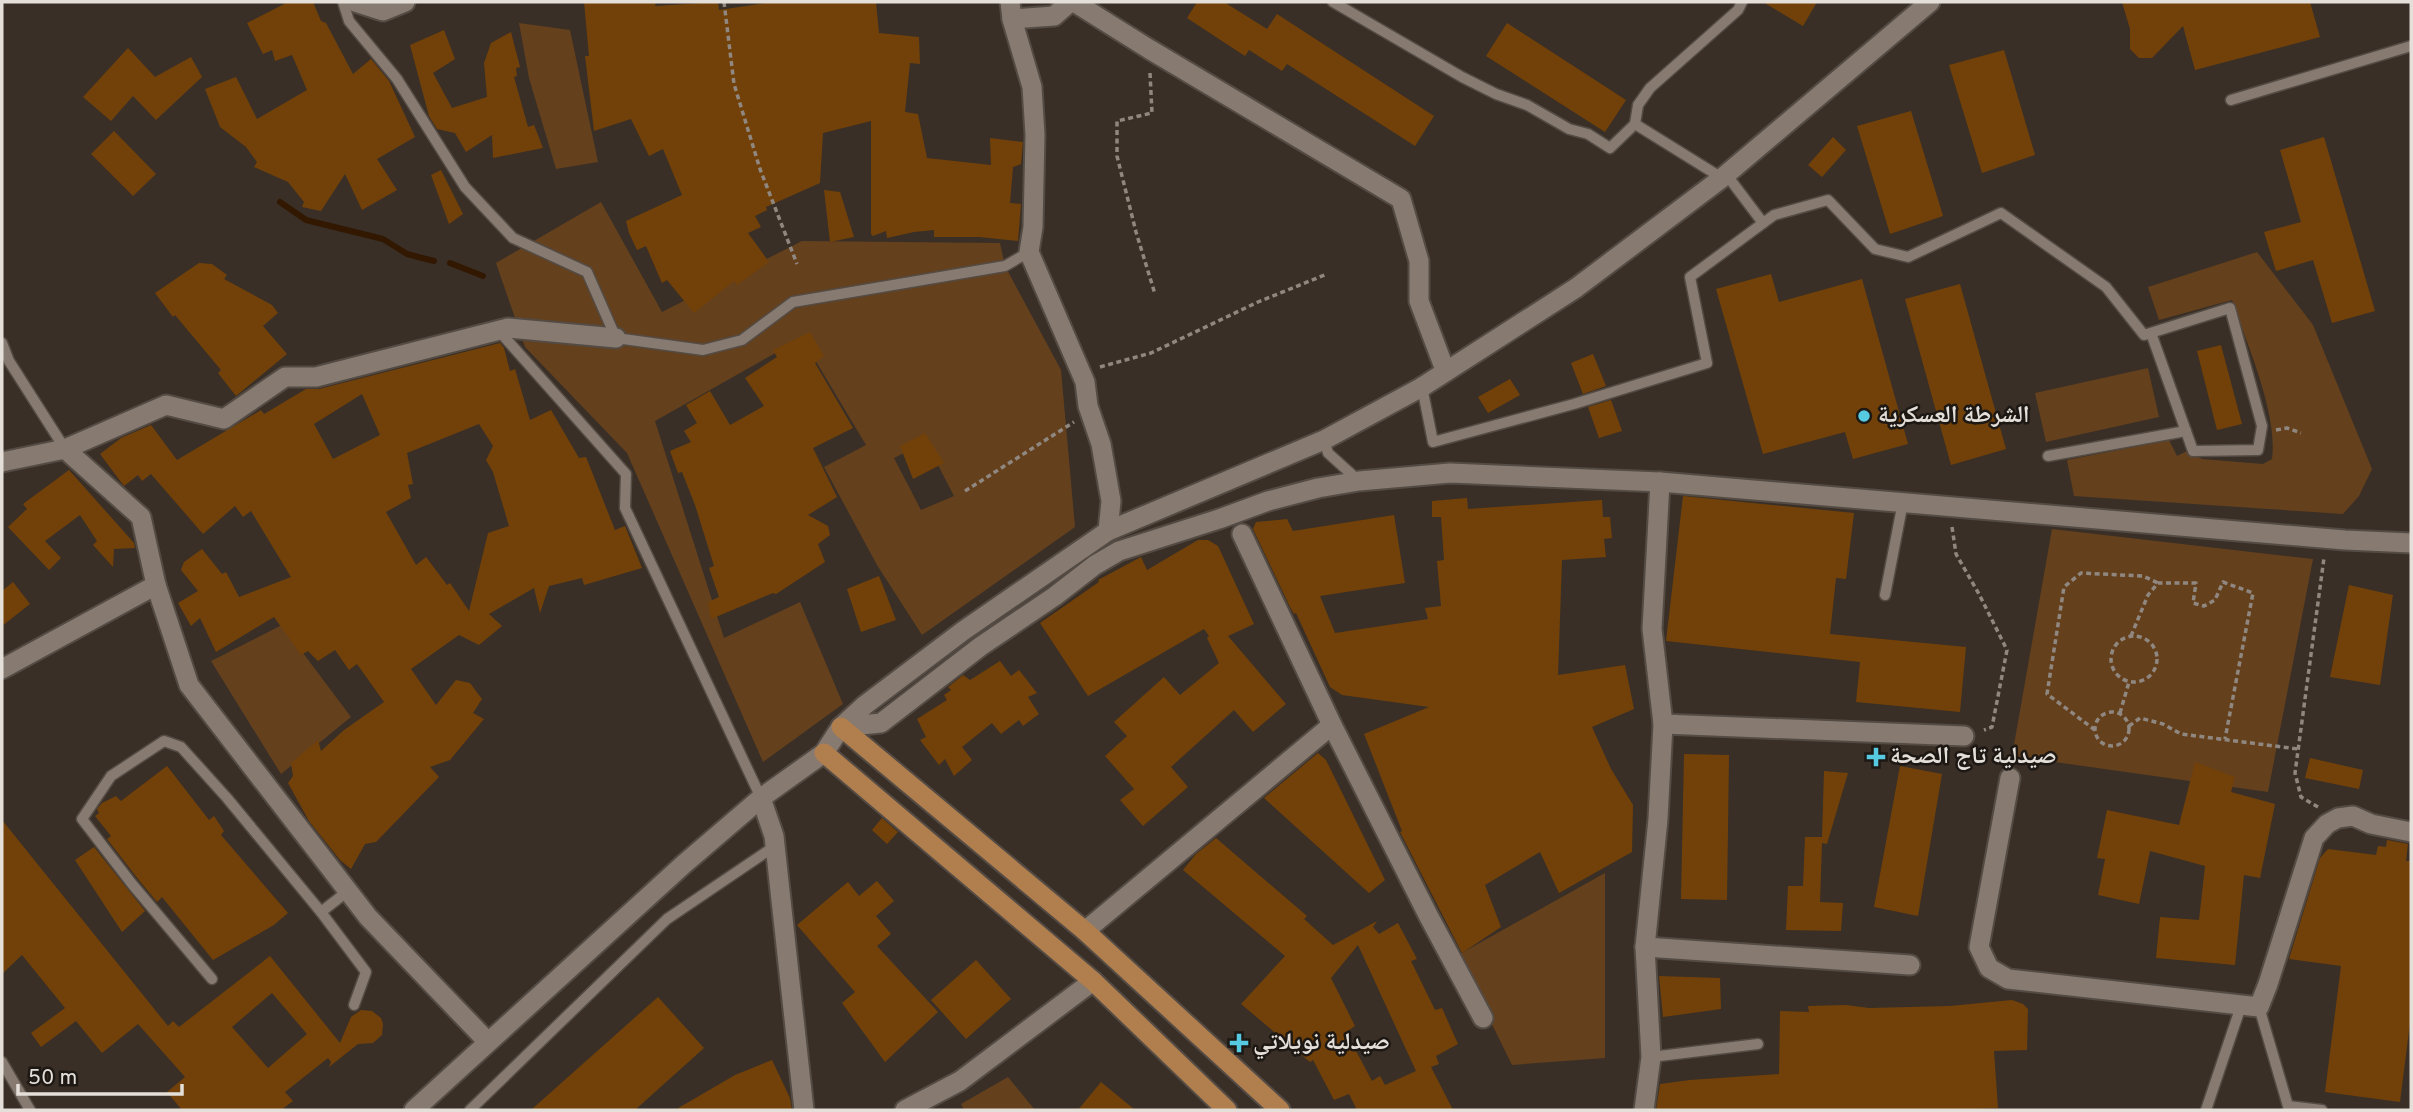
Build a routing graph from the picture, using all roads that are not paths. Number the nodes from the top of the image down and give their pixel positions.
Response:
1 (343, 2) edge
2 (355, 2) edge
3 (405, 2) edge
4 (1072, 2) edge
5 (1333, 2) edge
6 (1742, 2) edge
7 (1930, 2) edge
8 (1011, 10) edge
9 (2411, 46) edge
10 (2231, 100) dead end
11 (1635, 124) junction
12 (1724, 176) junction
13 (1763, 223) junction
14 (1030, 252) junction
15 (499, 330) junction
16 (2151, 333) junction
17 (616, 338) junction
18 (2, 343) edge
19 (1445, 370) junction
20 (1422, 387) junction
21 (2186, 431) junction
22 (1324, 440) junction
23 (65, 449) junction
24 (2048, 456) dead end
25 (2, 463) edge
26 (1359, 481) junction
27 (1660, 482) junction
28 (1903, 502) junction
29 (1108, 531) junction
30 (1242, 534) dead end
31 (2411, 543) edge
32 (1112, 555) junction
33 (156, 586) junction
34 (1885, 595) dead end
35 (2, 669) edge
36 (1663, 724) junction
37 (1332, 725) junction
38 (841, 727) junction
39 (1964, 736) road end
40 (824, 754) junction
41 (2010, 778) dead end
42 (761, 798) junction
43 (2411, 832) edge
44 (775, 846) junction
45 (348, 891) junction
46 (321, 912) junction
47 (1085, 930) junction
48 (1645, 947) junction
49 (1910, 965) dead end
50 (212, 979) dead end
51 (1093, 981) junction
52 (354, 1005) dead end
53 (2250, 1007) junction
54 (1483, 1018) dead end
55 (488, 1042) junction
56 (1758, 1044) dead end
57 (1651, 1057) junction
58 (2, 1062) edge
59 (30, 1110) edge
60 (414, 1110) edge
61 (470, 1110) edge
62 (804, 1110) edge
63 (905, 1110) edge
64 (1227, 1110) edge
65 (1280, 1110) edge
66 (1644, 1110) edge
67 (2206, 1110) edge
68 (2322, 1110) edge

1 - 17 lane
2 - 3 street
4 - 8 street
4 - 19 street
5 - 11 lane
6 - 11 lane
7 - 12 street
8 - 14 street
9 - 10 lane
11 - 12 lane
12 - 13 lane
12 - 19 street
13 - 16 lane
13 - 20 lane
14 - 17 lane
14 - 29 street
15 - 17 street
15 - 23 street
15 - 42 lane
16 - 21 lane
16 - 21 lane
18 - 23 lane
19 - 20 street
20 - 22 street
21 - 24 lane
22 - 26 lane
22 - 29 street
23 - 25 street
23 - 33 street
26 - 27 street
26 - 32 street
27 - 28 street
27 - 36 street
28 - 31 street
28 - 34 lane
29 - 32 lane
29 - 38 street
30 - 37 street
32 - 38 street
33 - 35 street
33 - 45 street
36 - 39 street
36 - 48 street
37 - 47 street
37 - 54 street
38 - 40 street
38 - 47 main road
40 - 42 street
40 - 51 main road
41 - 53 street
42 - 44 street
42 - 55 street
43 - 53 street
44 - 61 lane
44 - 62 street
45 - 46 lane
45 - 55 street
46 - 50 lane
46 - 52 lane
47 - 65 main road
48 - 49 street
48 - 57 street
51 - 63 street
51 - 64 main road
53 - 67 lane
53 - 68 lane
55 - 60 street
56 - 57 lane
57 - 66 street
58 - 59 lane

